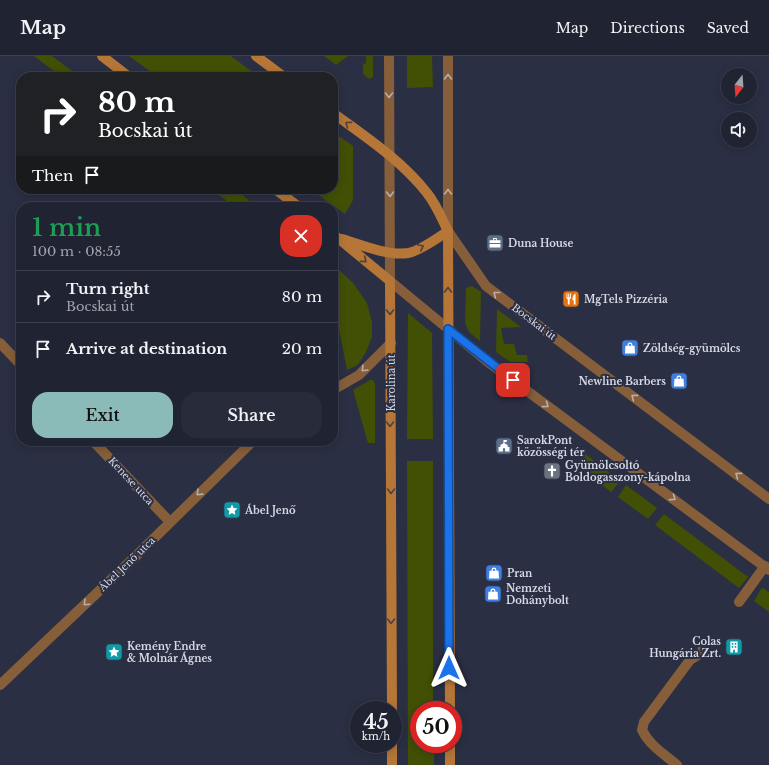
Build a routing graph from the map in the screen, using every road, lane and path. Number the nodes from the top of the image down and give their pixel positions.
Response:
1 (102, 56) edge
2 (256, 56) edge
3 (389, 56) edge
4 (448, 56) edge
5 (123, 72) edge
6 (277, 72) edge
7 (338, 117) edge
8 (390, 155) junction
9 (282, 194) edge
10 (292, 202) edge
11 (448, 231) junction
12 (338, 237) edge
13 (338, 238) edge
14 (390, 253) junction
15 (390, 281) junction
16 (448, 329) junction
17 (0, 343) edge
18 (391, 343) junction
19 (16, 360) edge
20 (338, 387) edge
21 (98, 446) edge
22 (248, 446) edge
23 (769, 499) edge
24 (170, 522) junction
25 (767, 568) edge
26 (738, 602) dead end
27 (703, 650) dead end
28 (0, 685) edge
29 (392, 701) edge
30 (450, 701) edge
31 (392, 753) edge
32 (450, 753) edge
33 (392, 765) edge
34 (450, 765) edge
35 (678, 765) edge

1 - 5 main road
2 - 6 main road
3 -> 8 street, Karolina út
11 -> 4 street
8 -> 7 main road, Bocskai út
8 - 11 main road, Bocskai út
8 -> 14 street, Karolina út
9 - 10 main road
14 -> 11 main road
16 -> 11 main road
23 -> 11 street, Bocskai út
12 - 14 main road
13 -> 15 main road
14 - 15 street, Karolina út
15 - 16 street
15 -> 18 main road, Karolina út
16 -> 25 street
16 - 30 main road
17 - 19 street
18 -> 20 street
18 -> 29 main road, Karolina út
21 - 24 street, Kenese utca
22 -> 24 street, Ábel Jenő utca
24 -> 28 street, Ábel Jenő utca
25 - 26 street
27 - 35 street
31 - 33 main road
32 - 34 main road

